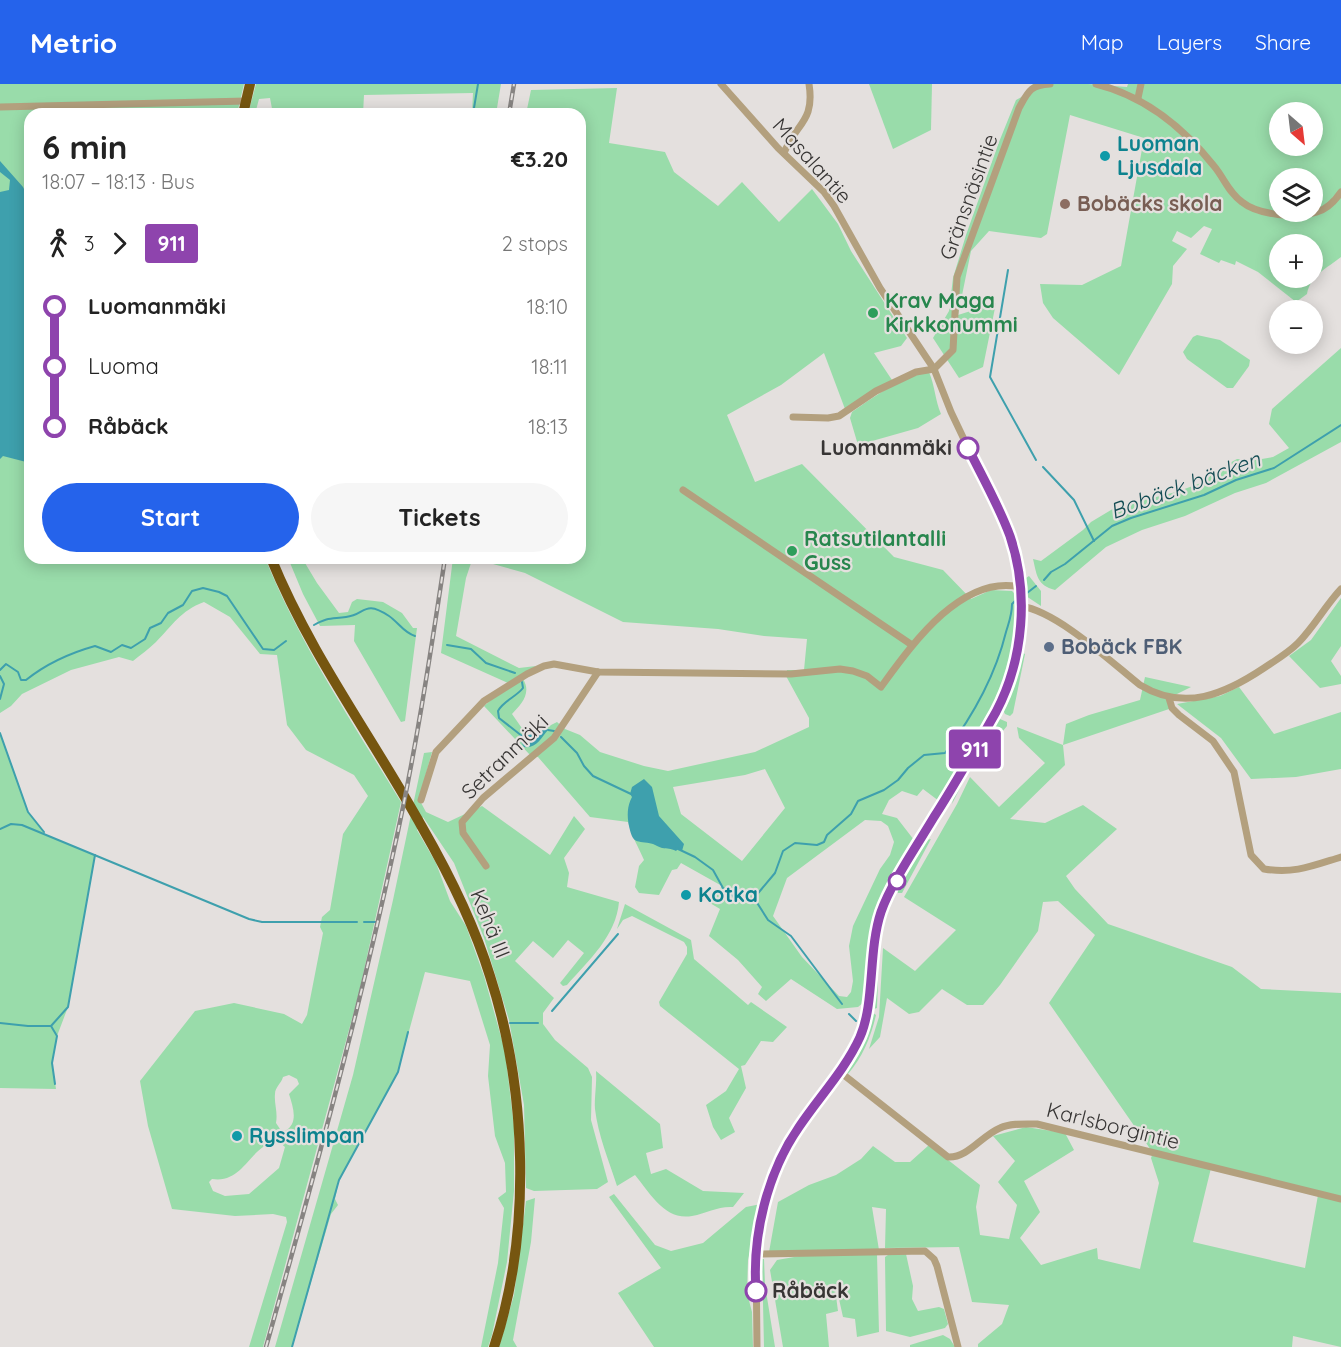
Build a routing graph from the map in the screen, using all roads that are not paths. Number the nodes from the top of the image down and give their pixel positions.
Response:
1 (250, 84) edge
2 (721, 84) edge
3 (809, 84) edge
4 (1050, 84) edge
5 (1096, 84) edge
6 (1141, 84) edge
7 (1137, 99) junction
8 (246, 101) junction
9 (0, 107) edge
10 (244, 108) edge
11 (784, 153) junction
12 (1341, 192) edge
13 (934, 369) junction
14 (793, 417) dead end
15 (683, 490) dead end
16 (274, 564) edge
17 (1020, 586) junction
18 (1341, 589) edge
19 (1021, 606) junction
20 (912, 645) junction
21 (598, 672) junction
22 (1168, 698) junction
23 (421, 800) dead end
24 (1341, 857) edge
25 (486, 866) dead end
26 (840, 1072) junction
27 (1341, 1199) edge
28 (756, 1254) junction
29 (494, 1347) edge
30 (758, 1347) edge
31 (958, 1347) edge

1 - 8 highway
2 - 11 street, Masalantie
3 - 11 street
4 - 13 street, Gränsnäsintie
5 - 7 street
6 - 7 street
7 - 12 street
8 - 9 street
8 - 10 highway
11 - 13 street, Masalantie
13 - 14 street
13 - 17 street, Masalantie
15 - 20 street
16 - 29 highway, Kehä III
17 - 19 street, Masalantie
17 - 20 street
18 - 22 street
19 - 22 street
19 - 26 street, Masalantie
20 - 21 street
21 - 23 street
21 - 25 street, Setranmäki
22 - 24 street
26 - 27 street, Karlsborgintie
26 - 28 street, Masalantie
28 - 30 street, Masalantie
28 - 31 street

